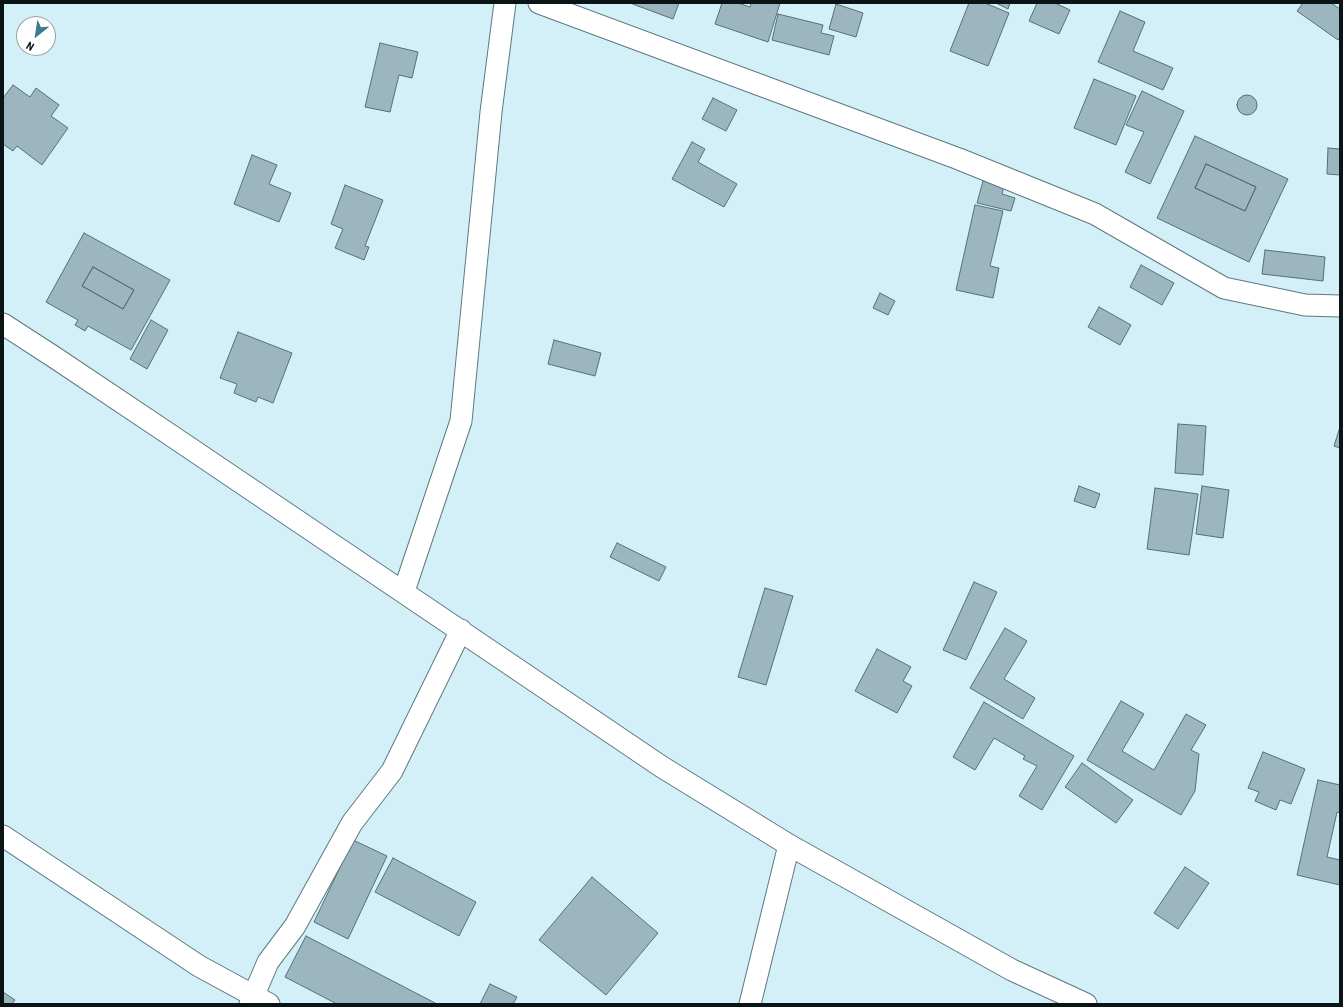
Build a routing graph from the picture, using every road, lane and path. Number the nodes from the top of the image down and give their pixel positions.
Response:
1 (505, 3) edge
2 (539, 3) edge
3 (1340, 306) edge
4 (3, 324) edge
5 (404, 591) junction
6 (461, 630) junction
7 (3, 836) edge
8 (789, 845) junction
9 (257, 1001) edge
10 (750, 1004) edge
11 (1086, 1004) edge

1 - 5 street
2 - 3 street
4 - 5 street
5 - 6 street
6 - 8 street
6 - 9 street
7 - 9 street
8 - 10 street
8 - 11 street

